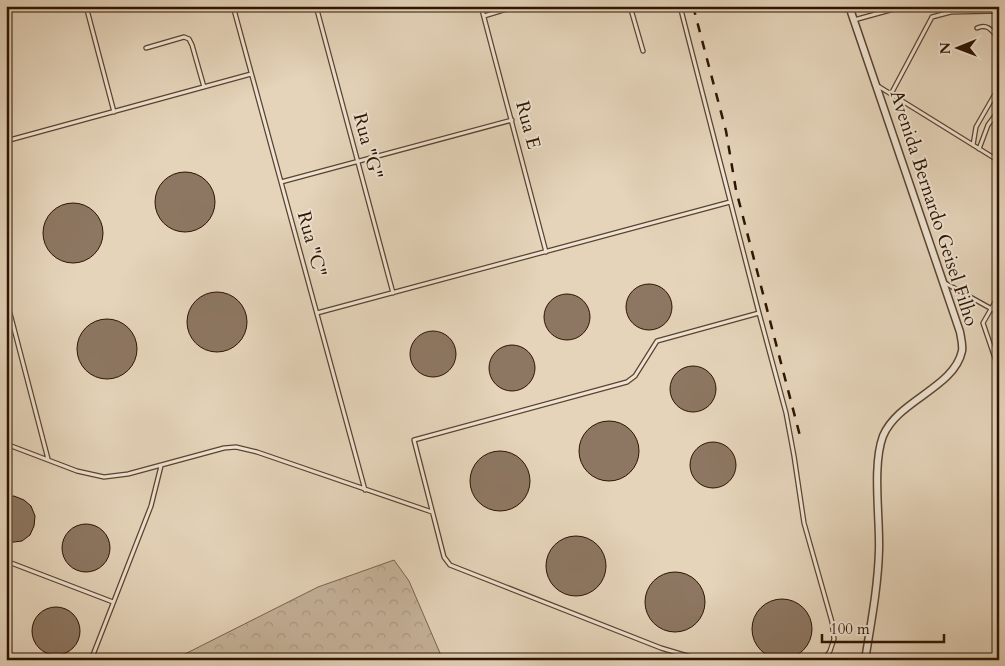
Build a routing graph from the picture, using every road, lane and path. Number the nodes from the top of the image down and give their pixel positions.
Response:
1 (86, 6) edge
2 (240, 6) edge
3 (316, 6) edge
4 (481, 6) edge
5 (517, 6) edge
6 (630, 6) edge
7 (680, 6) edge
8 (849, 6) edge
9 (905, 6) edge
10 (233, 7) edge
11 (999, 11) edge
12 (484, 16) junction
13 (853, 20) junction
14 (978, 28) dead end
15 (999, 39) edge
16 (146, 48) dead end
17 (642, 51) dead end
18 (251, 74) junction
19 (877, 86) junction
20 (204, 87) junction
21 (999, 87) edge
22 (891, 94) junction
23 (999, 110) edge
24 (114, 112) junction
25 (512, 120) junction
26 (6, 134) edge
27 (7, 141) edge
28 (973, 145) junction
29 (979, 149) junction
30 (999, 161) edge
31 (358, 162) junction
32 (280, 182) junction
33 (730, 202) junction
34 (546, 252) junction
35 (942, 282) junction
36 (393, 293) junction
37 (999, 295) edge
38 (6, 298) edge
39 (991, 308) junction
40 (317, 313) junction
41 (759, 313) junction
42 (999, 313) edge
43 (999, 370) edge
44 (6, 444) edge
45 (48, 460) junction
46 (161, 466) junction
47 (366, 490) junction
48 (432, 512) junction
49 (6, 561) edge
50 (113, 602) junction
51 (6, 657) edge
52 (13, 660) edge
53 (91, 660) edge
54 (701, 660) edge
55 (824, 660) edge
56 (866, 660) edge

1 - 24 lane
2 - 10 lane
3 - 31 lane, Rua "G"
4 - 12 lane, Rua E
5 - 12 lane
6 - 17 lane
7 - 33 lane
8 - 13 street, Avenida Bernardo Geisel Filho
9 - 13 lane
10 - 18 lane, Rua "C"
11 - 22 lane
12 - 25 lane, Rua E
13 - 19 street, Avenida Bernardo Geisel Filho
14 - 15 lane
16 - 20 lane
18 - 20 lane
18 - 32 lane, Rua "C"
19 - 22 lane
19 - 35 street, Avenida Bernardo Geisel Filho
20 - 24 lane
21 - 28 lane
22 - 28 lane
23 - 29 lane
24 - 27 lane
25 - 31 lane
25 - 34 lane, Rua E
26 - 27 lane
28 - 29 lane
29 - 30 lane
31 - 32 lane
31 - 36 lane, Rua "G"
32 - 40 lane, Rua "C"
33 - 34 lane
33 - 41 lane
34 - 36 lane
35 - 39 lane
35 - 56 street, Avenida Bernardo Geisel Filho
36 - 40 lane
37 - 39 lane
38 - 45 lane
39 - 42 lane
39 - 43 lane
40 - 47 lane, Rua "C"
41 - 48 lane
41 - 55 lane
44 - 45 lane
45 - 46 lane
46 - 47 lane
46 - 50 lane
47 - 48 lane
48 - 54 lane
49 - 50 lane
50 - 53 lane
51 - 52 lane

